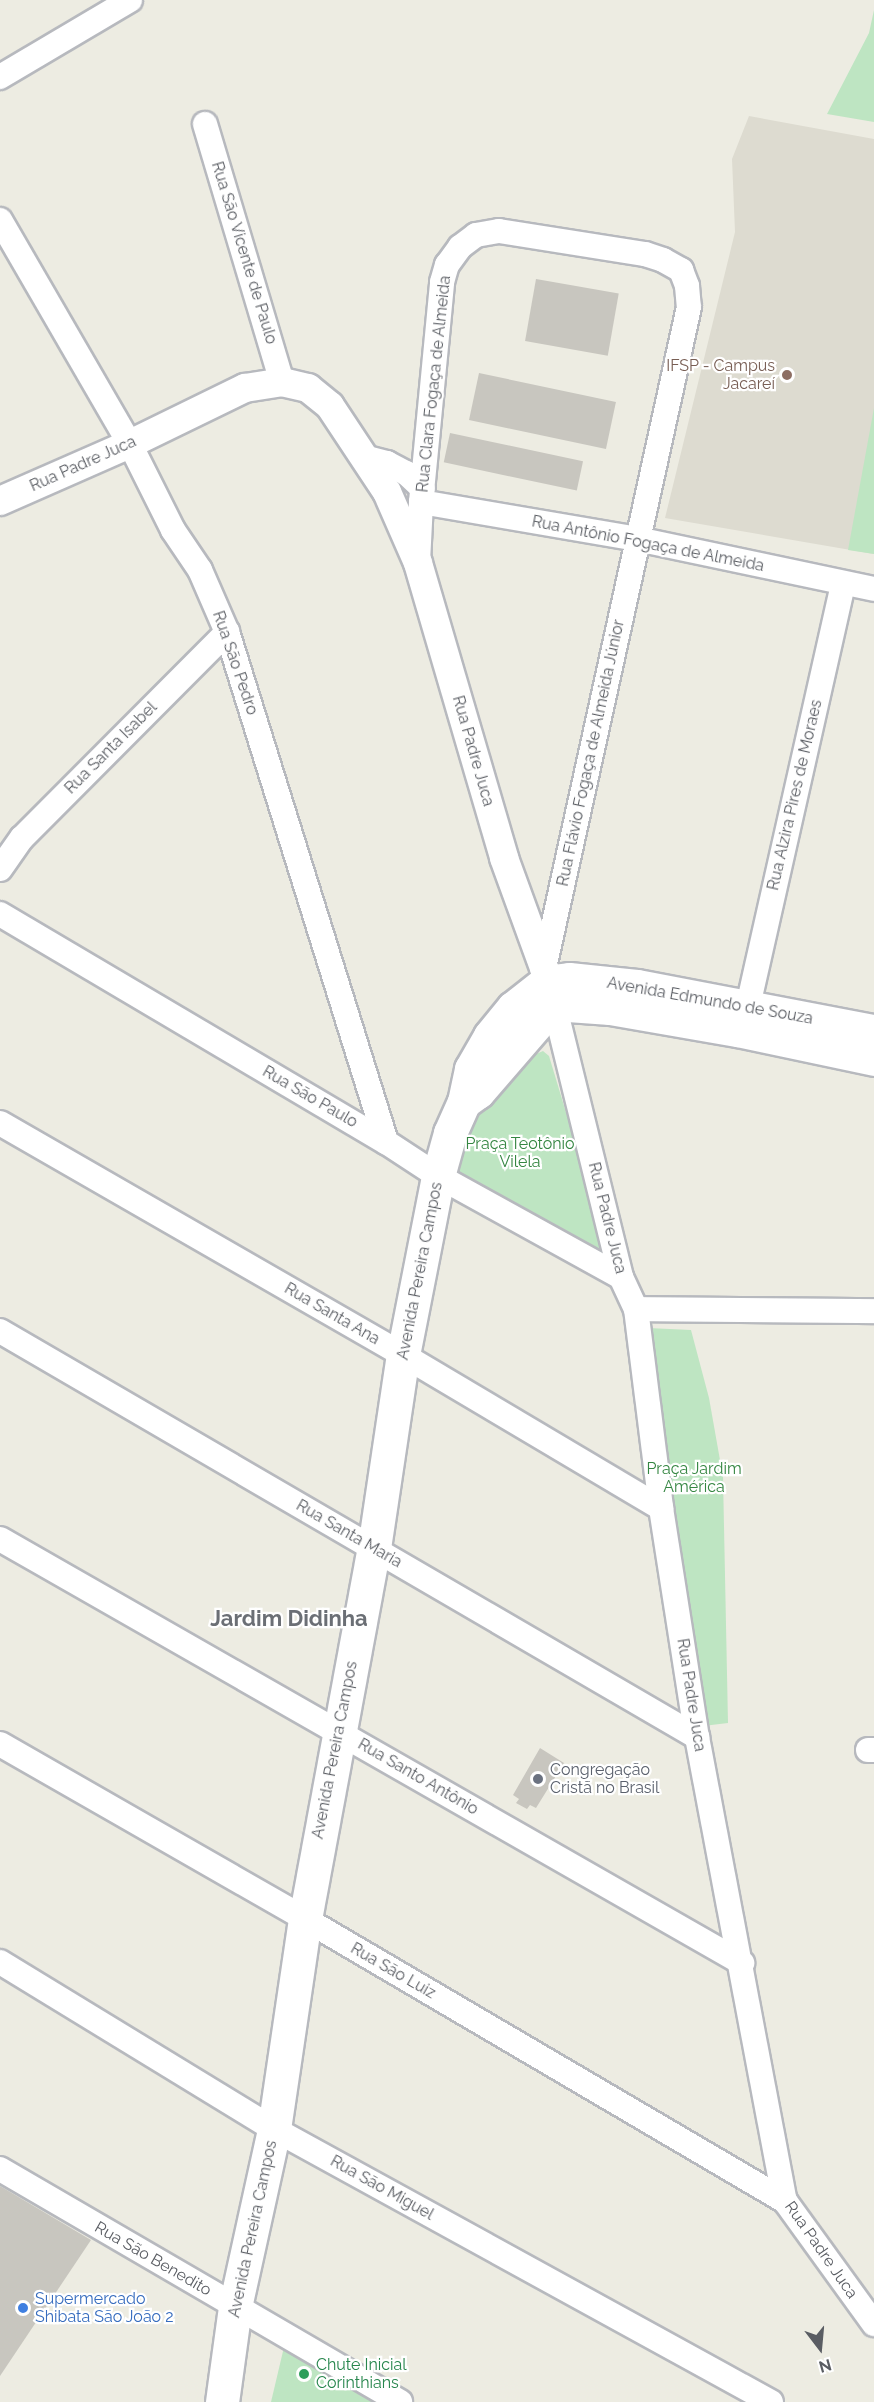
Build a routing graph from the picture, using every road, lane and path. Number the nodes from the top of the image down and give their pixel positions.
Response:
1 (130, 0) edge
2 (0, 77) edge
3 (205, 124) dead end
4 (0, 220) edge
5 (282, 382) junction
6 (130, 444) junction
7 (363, 457) junction
8 (422, 496) junction
9 (0, 501) edge
10 (637, 538) junction
11 (418, 563) junction
12 (843, 584) junction
13 (874, 589) edge
14 (227, 632) junction
15 (0, 869) edge
16 (0, 914) edge
17 (548, 985) junction
18 (748, 1006) junction
19 (874, 1030) edge
20 (874, 1059) edge
21 (0, 1123) edge
22 (386, 1142) junction
23 (438, 1176) junction
24 (621, 1277) junction
25 (636, 1309) junction
26 (874, 1311) edge
27 (0, 1331) edge
28 (403, 1355) junction
29 (661, 1508) junction
30 (0, 1539) edge
31 (374, 1548) junction
32 (338, 1731) junction
33 (697, 1737) junction
34 (0, 1744) edge
35 (304, 1918) junction
36 (0, 1962) edge
37 (742, 1963) junction
38 (274, 2129) junction
39 (0, 2169) edge
40 (785, 2201) junction
41 (235, 2307) junction
42 (874, 2324) edge
43 (222, 2402) edge
44 (400, 2402) edge
45 (771, 2402) edge

1 - 2 street
3 - 5 street, Rua São Vicente de Paulo
4 - 6 street, Rua São Pedro
5 - 6 street, Rua Padre Juca
5 - 7 street, Rua Padre Juca
6 - 9 street, Rua Padre Juca
6 - 14 street, Rua São Pedro
7 - 8 street
7 - 11 street, Rua Padre Juca
8 - 10 street, Rua Antônio Fogaça de Almeida
8 - 10 street, Rua Clara Fogaça de Almeida
8 - 11 street, Rua Clara Fogaça de Almeida
10 - 12 street, Rua Antônio Fogaça de Almeida
10 - 17 street, Rua Flávio Fogaça de Almeida Júnior
11 - 17 street, Rua Padre Juca
12 - 13 street, Rua Antônio Fogaça de Almeida
12 - 18 street, Rua Alzira Pires de Moraes
14 - 15 street, Rua Santa Isabel
14 - 22 street, Rua São Pedro
16 - 22 street, Rua São Paulo
17 - 18 main road, Avenida Edmundo de Souza
17 - 20 main road, Avenida Edmundo de Souza
17 - 23 main road, Avenida Pereira Campos
17 - 24 street, Rua Padre Juca
18 - 19 main road, Avenida Edmundo de Souza
21 - 28 street, Rua Santa Ana
22 - 23 street, Rua São Paulo
23 - 24 street, Rua São Paulo
23 - 28 main road, Avenida Pereira Campos
24 - 25 street, Rua Padre Juca
25 - 26 street
25 - 29 street, Rua Padre Juca
27 - 31 street, Rua Santa Maria
28 - 29 street, Rua Santa Ana
28 - 31 main road, Avenida Pereira Campos
29 - 33 street, Rua Padre Juca
30 - 32 street, Rua Santo Antônio
31 - 32 main road, Avenida Pereira Campos
31 - 33 street, Rua Santa Maria
32 - 35 main road, Avenida Pereira Campos
32 - 37 street, Rua Santo Antônio
33 - 37 street, Rua Padre Juca
34 - 35 street, Rua São Luiz
35 - 38 main road, Avenida Pereira Campos
35 - 40 street, Rua São Luiz
36 - 38 street, Rua São Miguel
37 - 40 street, Rua Padre Juca
38 - 41 main road, Avenida Pereira Campos
38 - 45 street, Rua São Miguel
39 - 41 street, Rua São Benedito
40 - 42 street, Rua Padre Juca
41 - 43 main road, Avenida Pereira Campos
41 - 44 street, Rua São Benedito

